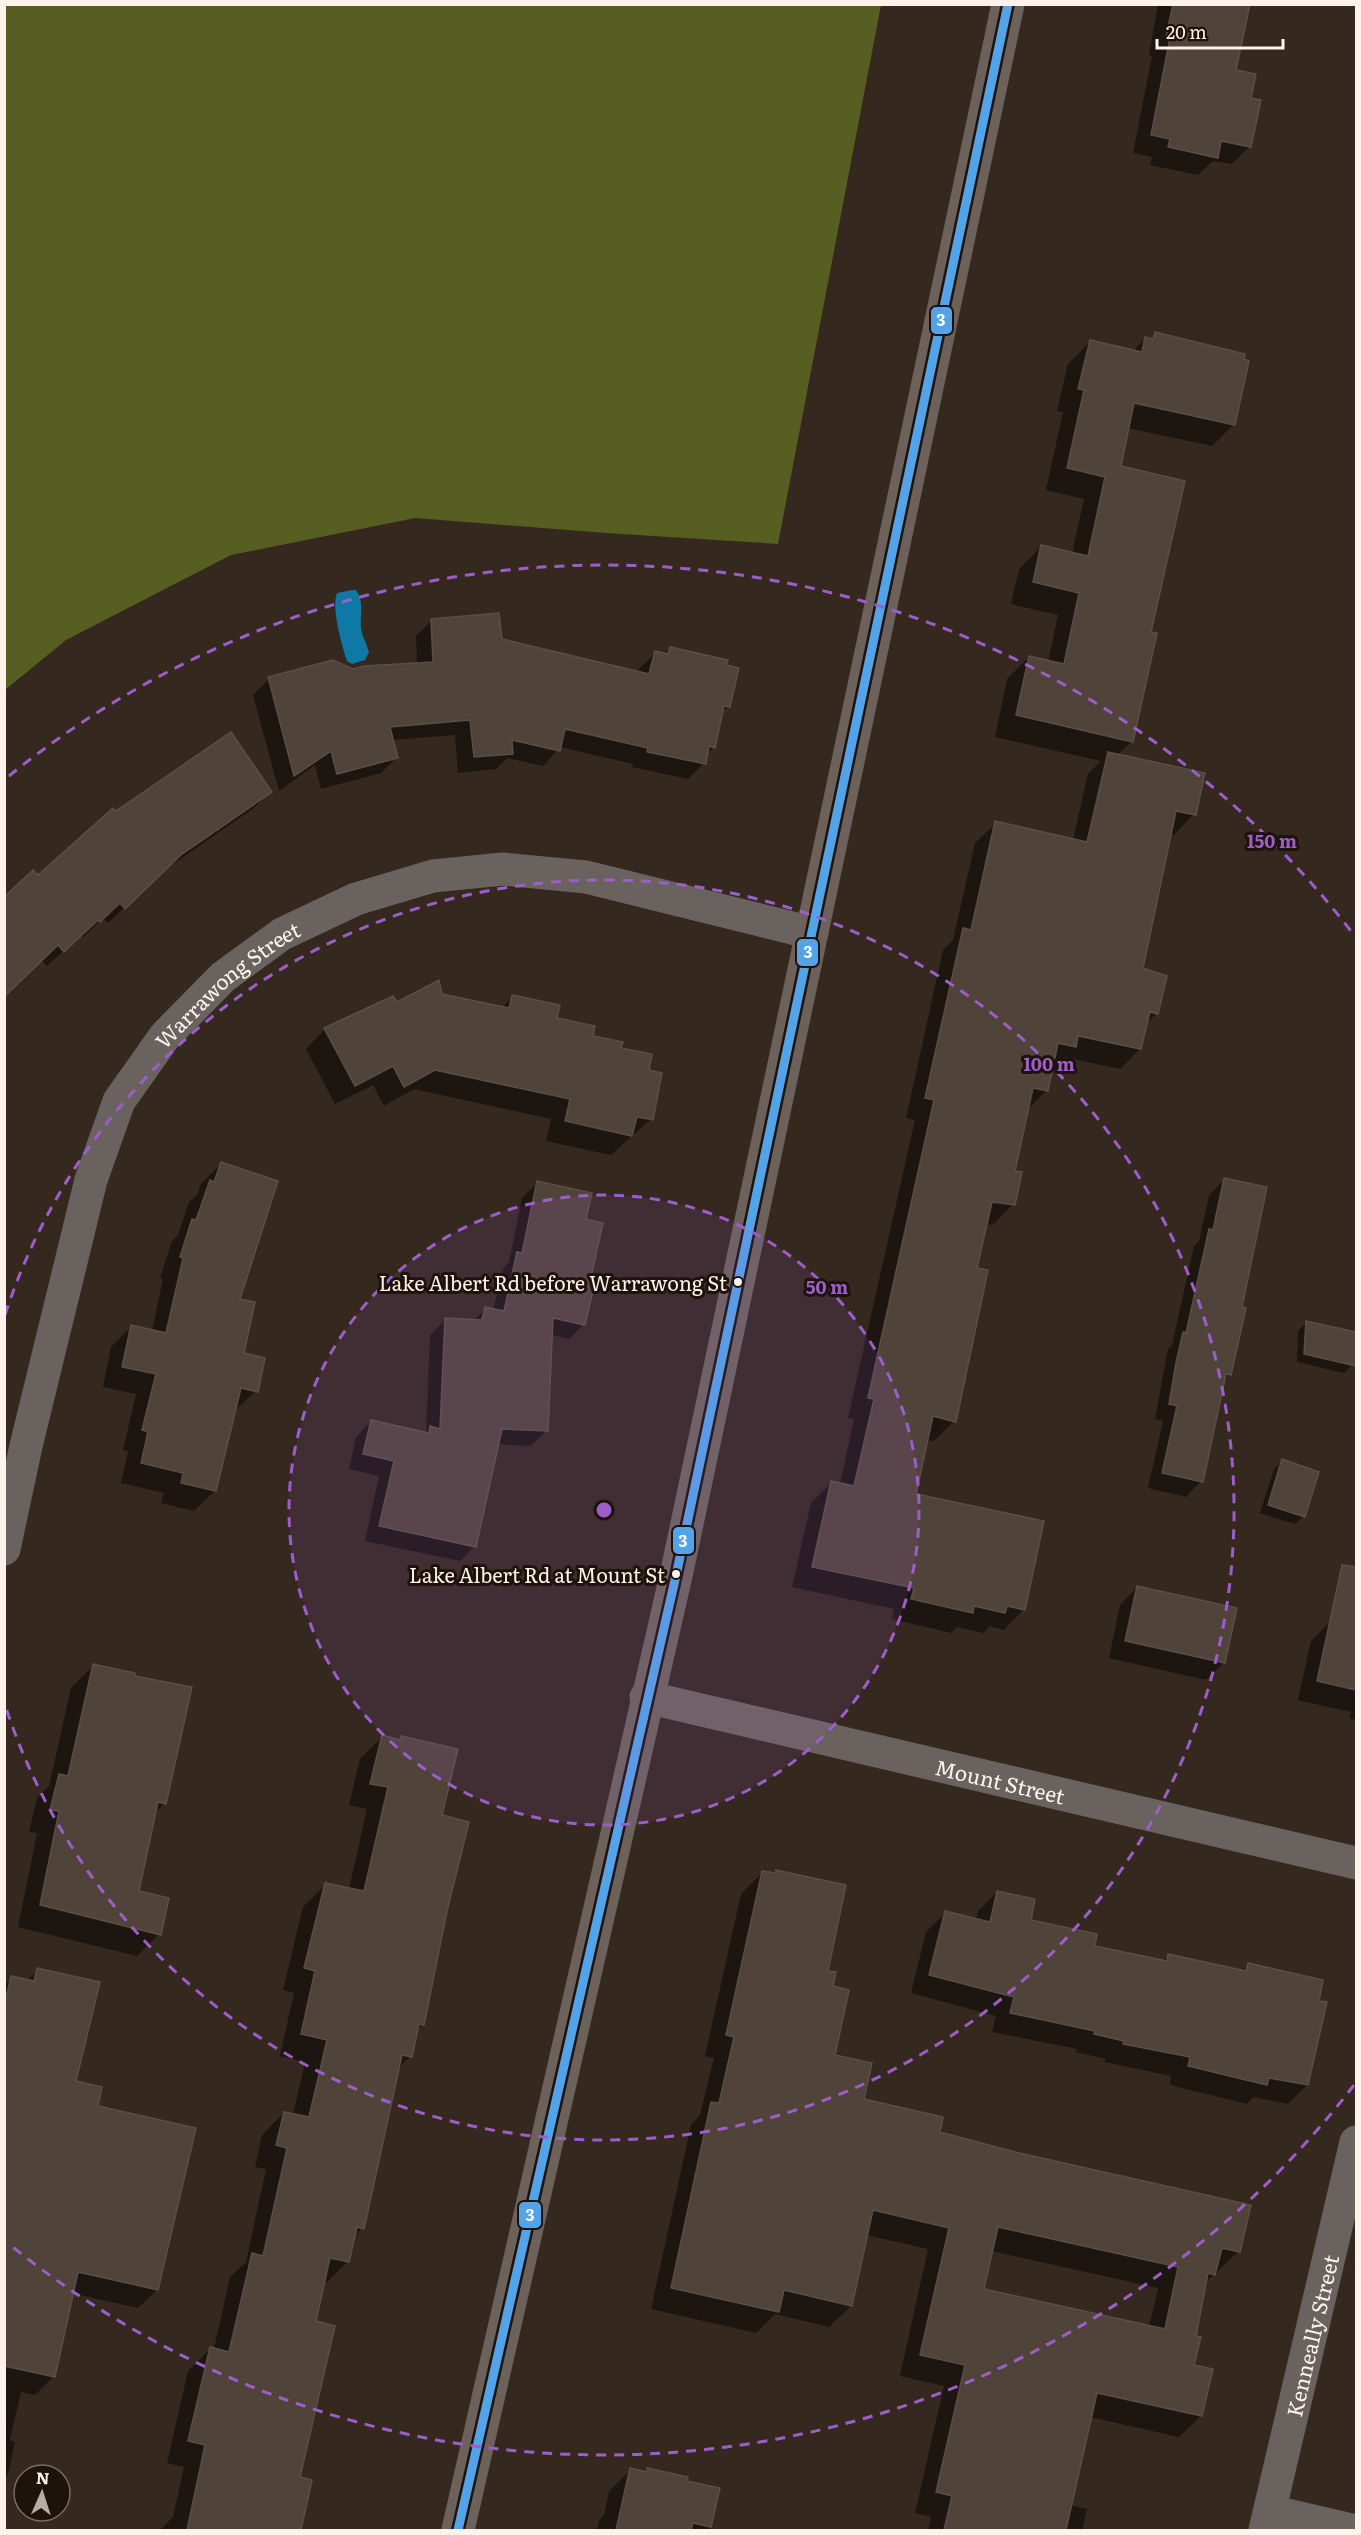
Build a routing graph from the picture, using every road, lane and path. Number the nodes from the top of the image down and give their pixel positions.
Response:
1 (1008, 4) edge
2 (812, 933) junction
3 (4, 1549) edge
4 (646, 1697) junction
5 (1356, 1863) edge
6 (1356, 2142) edge
7 (1267, 2521) edge
8 (458, 2530) edge
9 (1352, 2530) edge

1 - 2 main road
2 - 3 street, Warrawong Street
2 - 4 main road
4 - 5 street, Mount Street
4 - 8 main road
6 - 7 street, Kenneally Street
7 - 9 street

